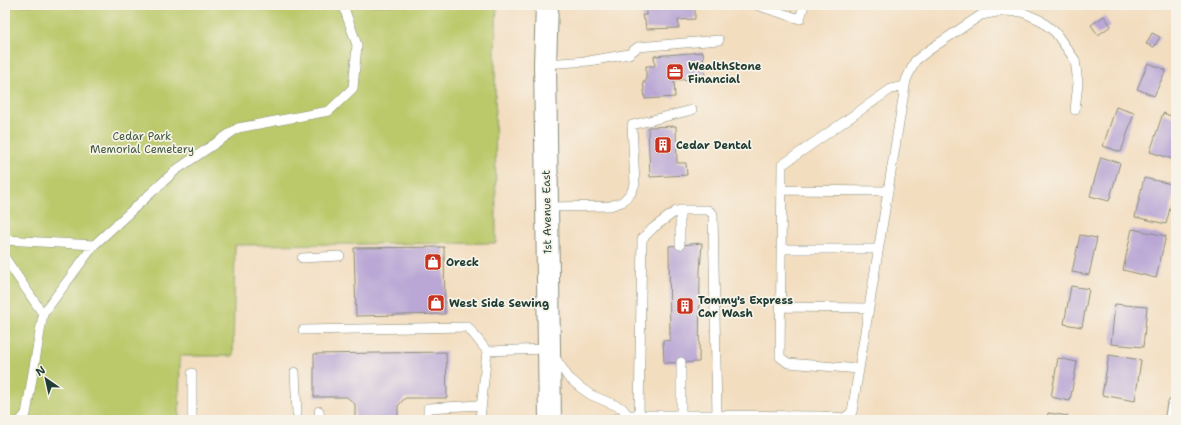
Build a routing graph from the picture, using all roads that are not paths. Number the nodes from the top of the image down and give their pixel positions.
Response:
1 (343, 5) edge
2 (547, 5) edge
3 (756, 5) edge
4 (804, 5) edge
5 (719, 40) dead end
6 (545, 64) junction
7 (905, 86) junction
8 (692, 110) dead end
9 (1075, 110) dead end
10 (782, 190) junction
11 (888, 192) junction
12 (547, 207) junction
13 (680, 210) junction
14 (5, 240) edge
15 (94, 245) junction
16 (680, 246) dead end
17 (781, 249) junction
18 (878, 249) junction
19 (340, 256) dead end
20 (5, 258) edge
21 (302, 258) dead end
22 (780, 307) junction
23 (869, 308) junction
24 (43, 314) junction
25 (303, 330) dead end
26 (487, 351) junction
27 (548, 353) junction
28 (681, 362) dead end
29 (859, 369) junction
30 (296, 372) dead end
31 (192, 373) dead end
32 (481, 405) junction
33 (1176, 407) edge
34 (297, 413) dead end
35 (628, 415) junction
36 (639, 415) junction
37 (681, 415) junction
38 (717, 415) junction
39 (822, 418) edge
40 (21, 420) edge
41 (192, 420) edge
42 (428, 420) edge
43 (480, 420) edge
44 (550, 420) edge
45 (611, 420) edge
46 (1174, 420) edge

1 - 15 lane
2 - 6 main road, 1st Avenue East
3 - 4 lane
5 - 6 lane
6 - 12 main road, 1st Avenue East
7 - 9 lane
7 - 10 lane
7 - 11 lane
8 - 12 lane
10 - 11 lane
10 - 17 lane
11 - 18 lane
12 - 27 main road, 1st Avenue East
13 - 16 lane
13 - 36 lane
13 - 38 lane
14 - 15 lane
15 - 24 lane
17 - 18 lane
17 - 22 lane
18 - 23 lane
19 - 21 lane
20 - 24 lane
22 - 23 lane
22 - 29 lane
23 - 29 lane
24 - 40 lane
25 - 26 lane
26 - 27 lane
26 - 32 lane
27 - 35 lane
27 - 44 main road, 1st Avenue East
28 - 37 lane
29 - 39 lane
30 - 34 lane
31 - 41 lane
32 - 42 lane
32 - 43 lane
33 - 46 street
35 - 36 lane
35 - 45 lane
36 - 37 lane
37 - 38 lane
38 - 39 lane

